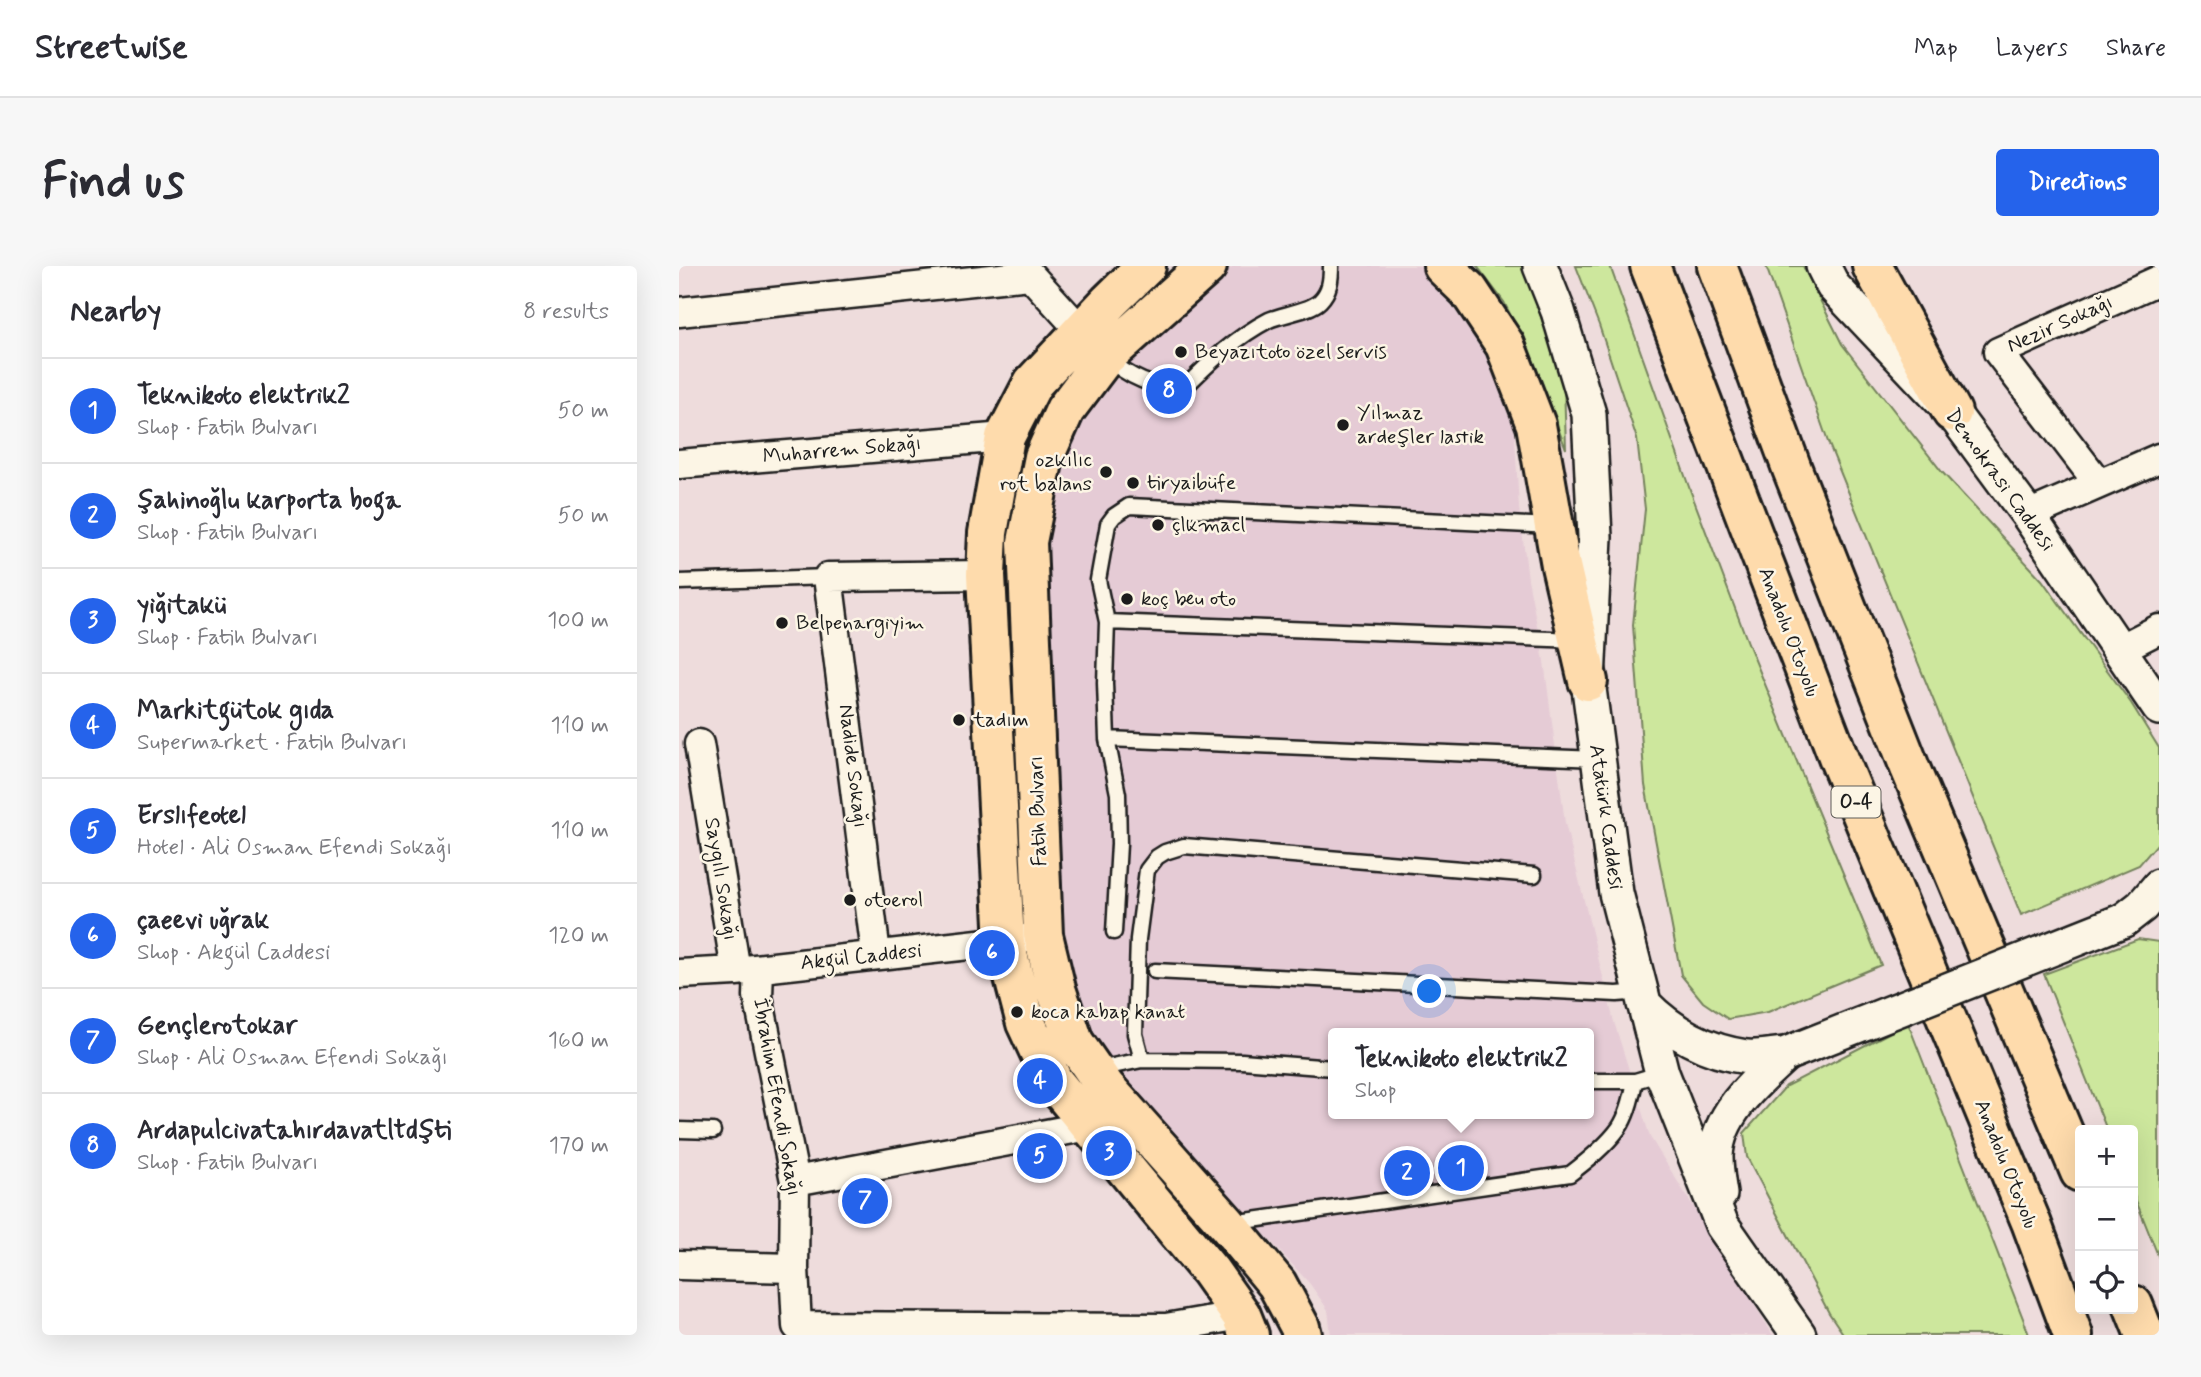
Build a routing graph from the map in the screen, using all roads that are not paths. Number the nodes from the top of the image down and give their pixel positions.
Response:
1 (1207, 266) edge
2 (1331, 266) edge
3 (1443, 266) edge
4 (1540, 266) edge
5 (1650, 266) edge
6 (1717, 266) edge
7 (1823, 266) edge
8 (1872, 266) edge
9 (1032, 271) edge
10 (1128, 272) edge
11 (2159, 280) edge
12 (679, 312) edge
13 (1093, 344) junction
14 (1952, 412) junction
15 (1005, 437) junction
16 (2159, 458) edge
17 (679, 464) edge
18 (2099, 484) junction
19 (2028, 514) junction
20 (1554, 526) junction
21 (986, 575) junction
22 (828, 578) junction
23 (679, 582) edge
24 (1107, 622) junction
25 (2159, 629) edge
26 (1578, 640) junction
27 (2118, 650) junction
28 (1588, 681) junction
29 (2159, 708) edge
30 (1107, 739) junction
31 (699, 744) dead end
32 (1598, 759) junction
33 (1534, 875) dead end
34 (2159, 886) edge
35 (2159, 918) edge
36 (2124, 920) junction
37 (1114, 932) dead end
38 (1043, 935) junction
39 (1005, 943) junction
40 (876, 954) junction
41 (747, 970) junction
42 (1155, 971) dead end
43 (679, 974) edge
44 (1642, 998) junction
45 (1786, 1054) junction
46 (1142, 1060) junction
47 (1328, 1068) edge
48 (1093, 1069) junction
49 (1649, 1077) junction
50 (1594, 1081) edge
51 (1119, 1104) junction
52 (1089, 1126) junction
53 (679, 1130) edge
54 (713, 1131) dead end
55 (2075, 1160) edge
56 (795, 1181) junction
57 (1227, 1224) junction
58 (1722, 1224) junction
59 (679, 1265) edge
60 (794, 1268) junction
61 (2137, 1314) edge
62 (1245, 1325) edge
63 (797, 1331) edge
64 (1301, 1335) edge
65 (1799, 1335) edge
66 (2073, 1335) edge
67 (2145, 1335) edge

1 - 13 main road, Fatih Bulvarı
2 - 13 lane
3 - 20 main road
4 - 28 street, Atatürk Caddesi
5 - 66 main road, Anadolu Otoyolu / O-4
6 - 55 main road
7 - 14 street, Demokrasi Caddesi
8 - 14 main road
9 - 12 street
9 - 13 street
10 - 13 main road, Fatih Bulvarı
11 - 18 street, Nezir Sokağı
13 - 15 main road, Fatih Bulvarı
13 - 38 main road, Fatih Bulvarı
14 - 19 street, Demokrasi Caddesi
15 - 17 street, Muharrem Sokağı
15 - 21 main road, Fatih Bulvarı
16 - 18 street
18 - 19 street
19 - 27 street, Demokrasi Caddesi
20 - 24 lane
20 - 26 main road
21 - 22 street
21 - 39 main road, Fatih Bulvarı
22 - 23 lane
22 - 40 street, Nadide Sokağı
24 - 26 lane
24 - 30 lane
25 - 27 street
26 - 28 main road
27 - 29 street, Demokrasi Caddesi
28 - 32 street, Atatürk Caddesi
30 - 32 lane
30 - 37 lane
31 - 41 street, Saygılı Sokağı
32 - 44 street, Atatürk Caddesi
33 - 46 lane
34 - 36 street
35 - 36 street
36 - 45 street, bridge
38 - 39 street, Akgül Caddesi
38 - 48 main road, Fatih Bulvarı
39 - 40 street, Akgül Caddesi
39 - 52 main road, Fatih Bulvarı
40 - 41 street, Akgül Caddesi
41 - 43 street, Akgül Caddesi
41 - 56 street, İbrahim Efendi Sokağı
42 - 44 lane
44 - 45 street
44 - 49 street, Atatürk Caddesi
45 - 58 street
46 - 47 lane
46 - 48 lane
48 - 51 main road, Fatih Bulvarı
49 - 50 lane
49 - 57 lane
49 - 58 street, Atatürk Caddesi
51 - 52 street
51 - 57 main road, Fatih Bulvarı
52 - 56 street
52 - 62 main road, Fatih Bulvarı
53 - 54 lane
56 - 60 street, İbrahim Efendi Sokağı
57 - 64 main road, Fatih Bulvarı
58 - 65 street, Atatürk Caddesi
59 - 60 street
60 - 63 street, İbrahim Efendi Sokağı
61 - 67 main road
62 - 63 street, İbrahim Efendi Sokağı

